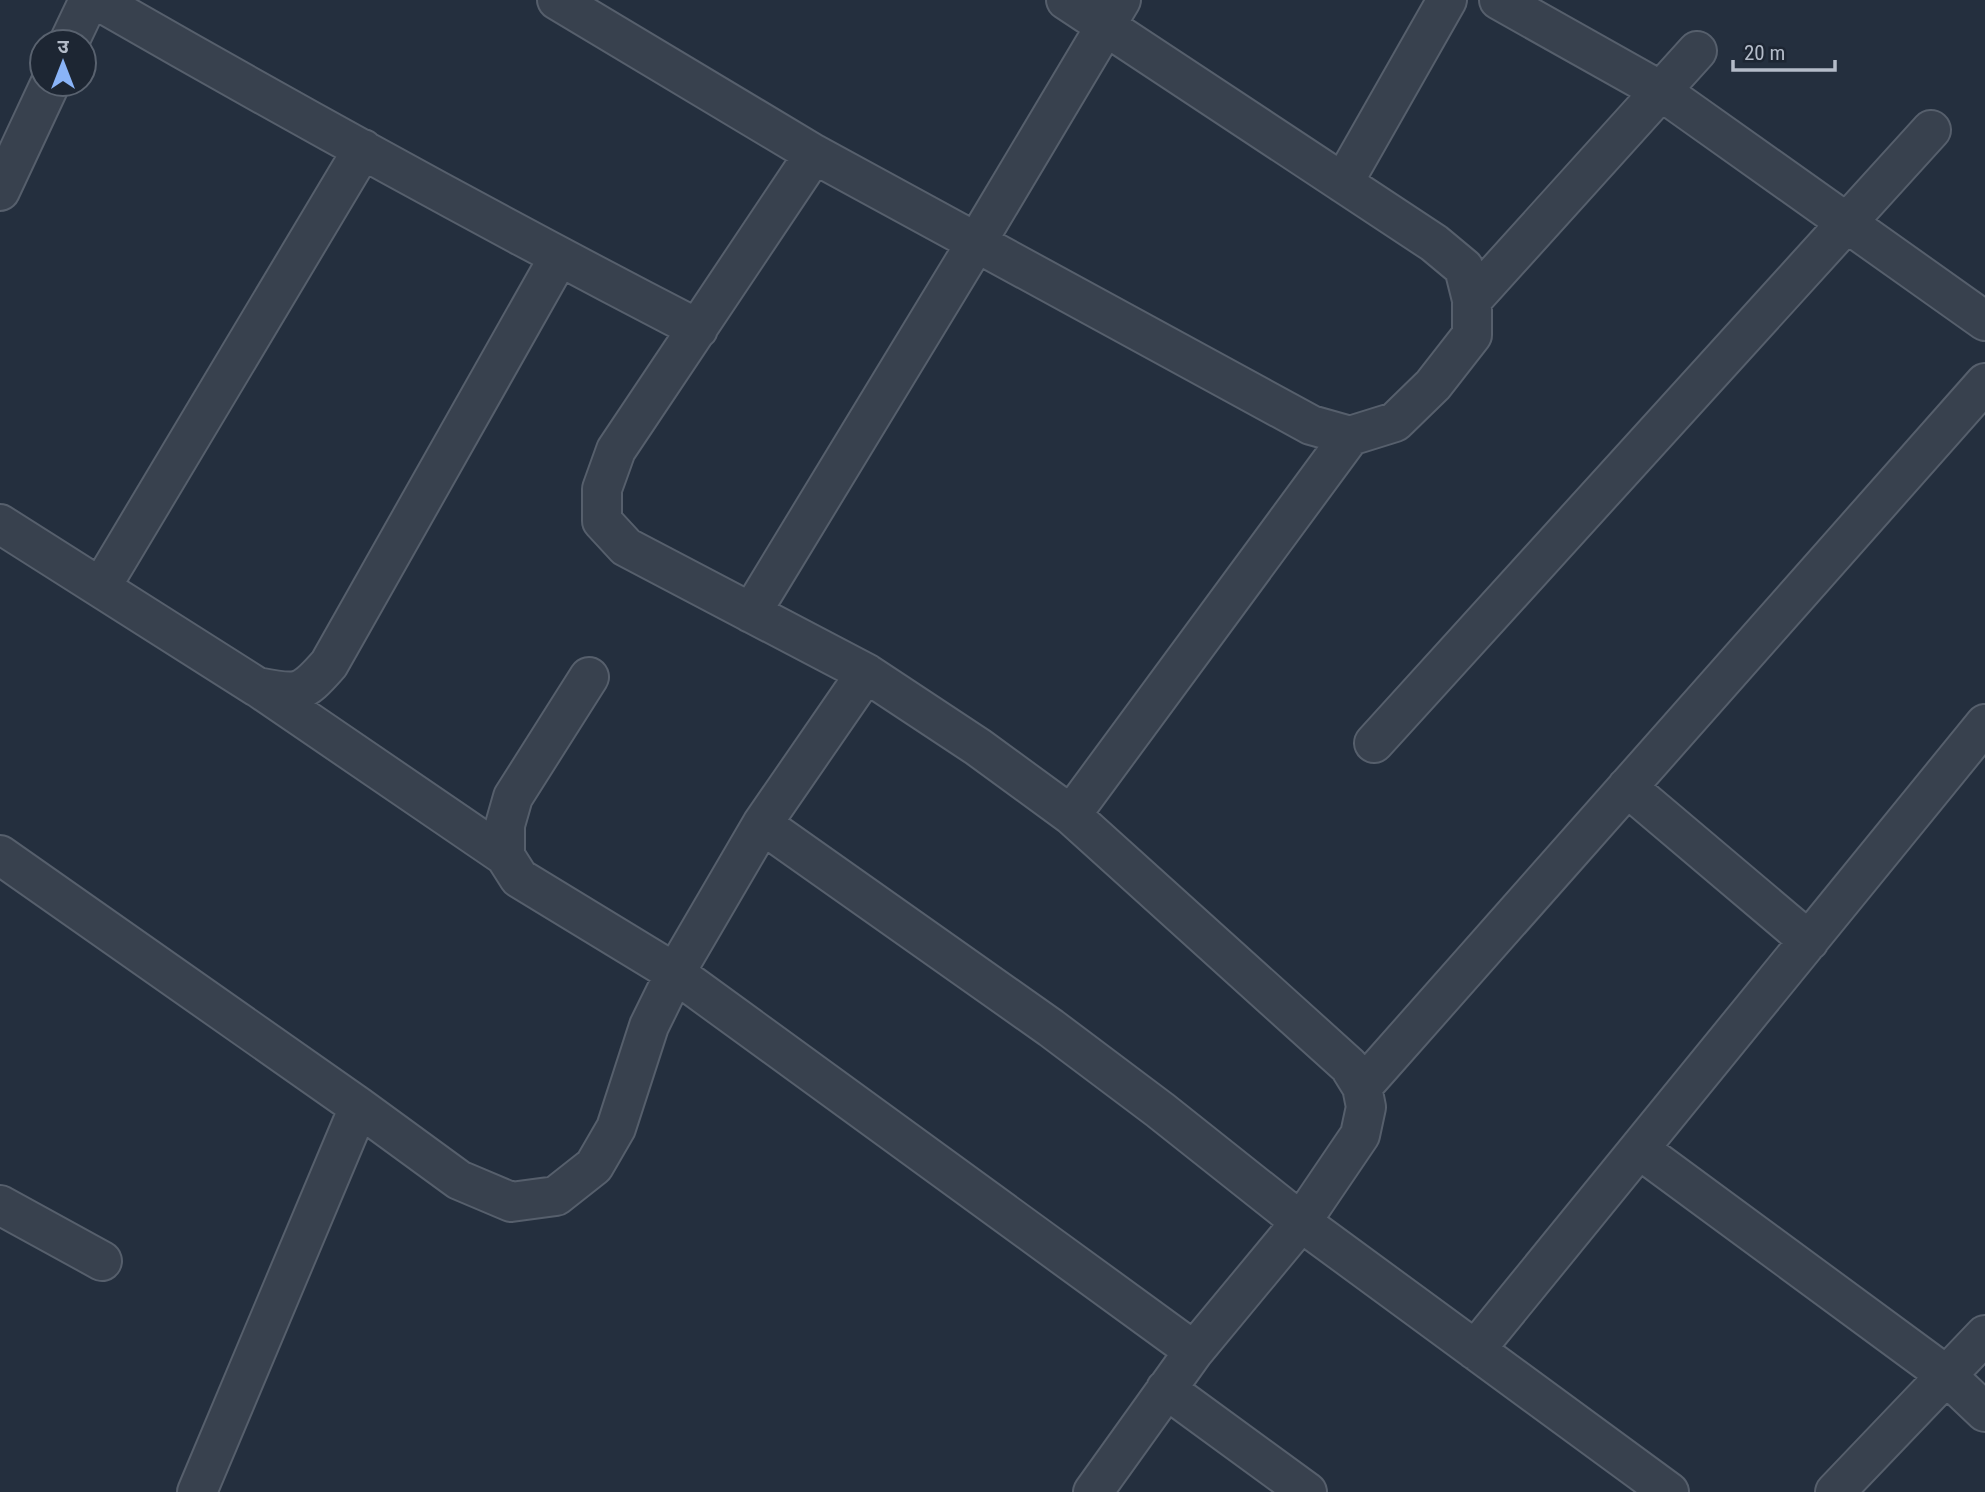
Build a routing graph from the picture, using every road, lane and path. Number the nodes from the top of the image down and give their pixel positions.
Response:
1 (89, 0) edge
2 (97, 0) edge
3 (558, 0) edge
4 (1066, 0) edge
5 (1447, 0) edge
6 (1499, 0) edge
7 (1113, 13) edge
8 (76, 28) edge
9 (1697, 51) dead end
10 (1661, 91) junction
11 (43, 98) edge
12 (1931, 130) dead end
13 (363, 149) junction
14 (814, 155) junction
15 (1343, 183) junction
16 (0, 191) edge
17 (1846, 222) junction
18 (976, 243) junction
19 (559, 257) junction
20 (1472, 300) junction
21 (1985, 321) edge
22 (698, 328) junction
23 (1985, 383) edge
24 (1350, 436) junction
25 (0, 524) edge
26 (101, 587) junction
27 (751, 613) junction
28 (866, 673) junction
29 (589, 677) dead end
30 (257, 687) junction
31 (1985, 724) edge
32 (1374, 743) dead end
33 (1628, 787) junction
34 (1071, 815) junction
35 (762, 824) junction
36 (0, 855) edge
37 (505, 856) junction
38 (1809, 941) junction
39 (675, 973) junction
40 (1362, 1087) junction
41 (359, 1107) junction
42 (1639, 1149) junction
43 (0, 1205) edge
44 (1301, 1223) junction
45 (102, 1261) dead end
46 (1985, 1335) edge
47 (1194, 1350) junction
48 (1475, 1350) junction
49 (1947, 1375) junction
50 (1166, 1389) junction
51 (1985, 1412) edge
52 (197, 1492) edge
53 (1093, 1492) edge
54 (1307, 1492) edge
55 (1669, 1492) edge
56 (1835, 1492) edge

1 - 8 street
2 - 13 street
3 - 14 street
4 - 7 street
5 - 15 street
6 - 10 street
7 - 15 street
7 - 18 street
9 - 10 street
10 - 17 street
10 - 20 street
11 - 16 street
12 - 17 street
13 - 19 street
13 - 26 street
14 - 18 street
14 - 22 street
15 - 20 street
17 - 21 street
17 - 32 street
18 - 24 street
18 - 27 street
19 - 22 street
19 - 30 street
20 - 24 street
22 - 27 street
23 - 33 street
24 - 34 street
25 - 26 street
26 - 30 street
27 - 28 street
28 - 34 street
28 - 35 street
29 - 37 street
30 - 37 street
31 - 38 street
33 - 38 street
33 - 40 street
34 - 40 street
35 - 39 street
35 - 44 street
36 - 41 street
37 - 39 street
38 - 42 street
39 - 41 street
39 - 47 street
40 - 44 street
41 - 52 street
42 - 48 street
42 - 49 street
43 - 45 street
44 - 47 street
44 - 48 street
46 - 49 street
47 - 50 street
48 - 55 street
49 - 51 street
49 - 56 street
50 - 53 street
50 - 54 street

